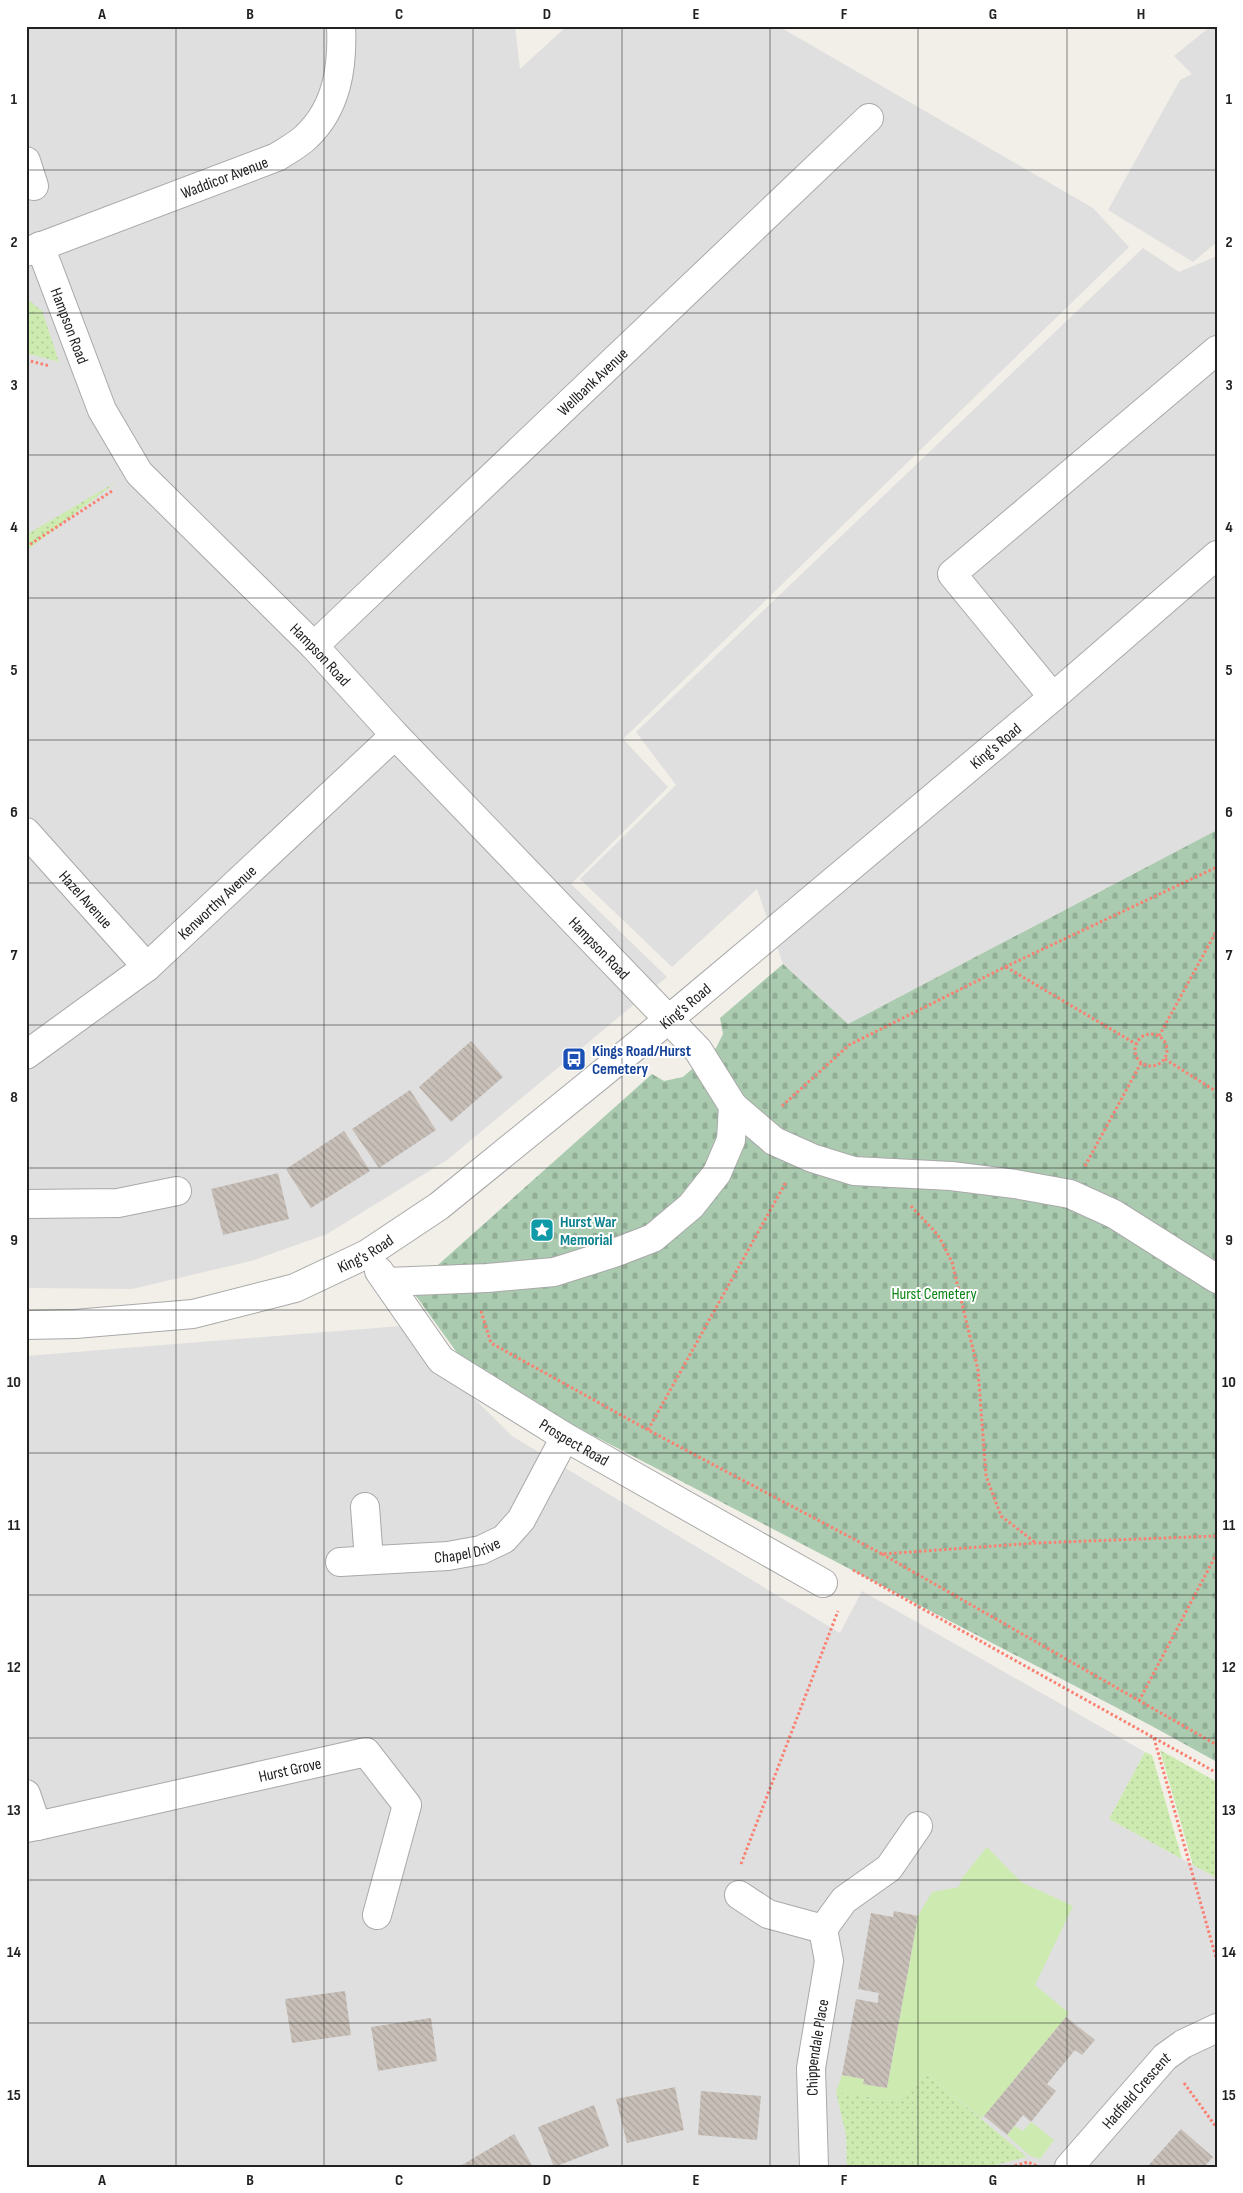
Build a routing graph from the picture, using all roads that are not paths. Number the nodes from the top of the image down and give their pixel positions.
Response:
1 (341, 26) edge
2 (869, 118) dead end
3 (33, 249) edge
4 (1217, 350) edge
5 (1217, 555) edge
6 (314, 646) junction
7 (1053, 697) junction
8 (394, 735) junction
9 (26, 832) edge
10 (146, 967) junction
11 (668, 1020) junction
12 (26, 1055) edge
13 (732, 1106) junction
14 (177, 1190) dead end
15 (26, 1204) edge
16 (367, 1254) junction
17 (1217, 1279) edge
18 (386, 1282) junction
19 (26, 1325) edge
20 (565, 1437) junction
21 (365, 1507) dead end
22 (369, 1560) junction
23 (340, 1562) dead end
24 (823, 1583) road end
25 (26, 1794) edge
26 (918, 1826) dead end
27 (32, 1827) edge
28 (739, 1895) road end
29 (376, 1915) dead end
30 (823, 1929) junction
31 (1217, 2028) edge
32 (814, 2167) edge
33 (1069, 2167) edge

1 - 3 street, Waddicor Avenue
2 - 6 street, Wellbank Avenue
3 - 6 street, Hampson Road
4 - 7 street
5 - 7 street, King's Road
6 - 8 street, Hampson Road
7 - 11 street, King's Road
8 - 10 street, Kenworthy Avenue
8 - 11 street, Hampson Road
9 - 10 street, Hazel Avenue
10 - 12 street, Kenworthy Avenue
11 - 13 street, Hampson Road
11 - 16 street, King's Road
13 - 17 street
13 - 18 street
14 - 15 street
16 - 18 street, Prospect Road
16 - 19 street, King's Road
18 - 20 street, Prospect Road
20 - 22 street, Chapel Drive
20 - 24 street, Prospect Road
21 - 22 street
22 - 23 street, Chapel Drive
25 - 27 street, Hurst Grove
26 - 30 street
27 - 29 street, Hurst Grove
28 - 30 street
30 - 32 street, Chippendale Place
31 - 33 street, Hadfield Crescent

